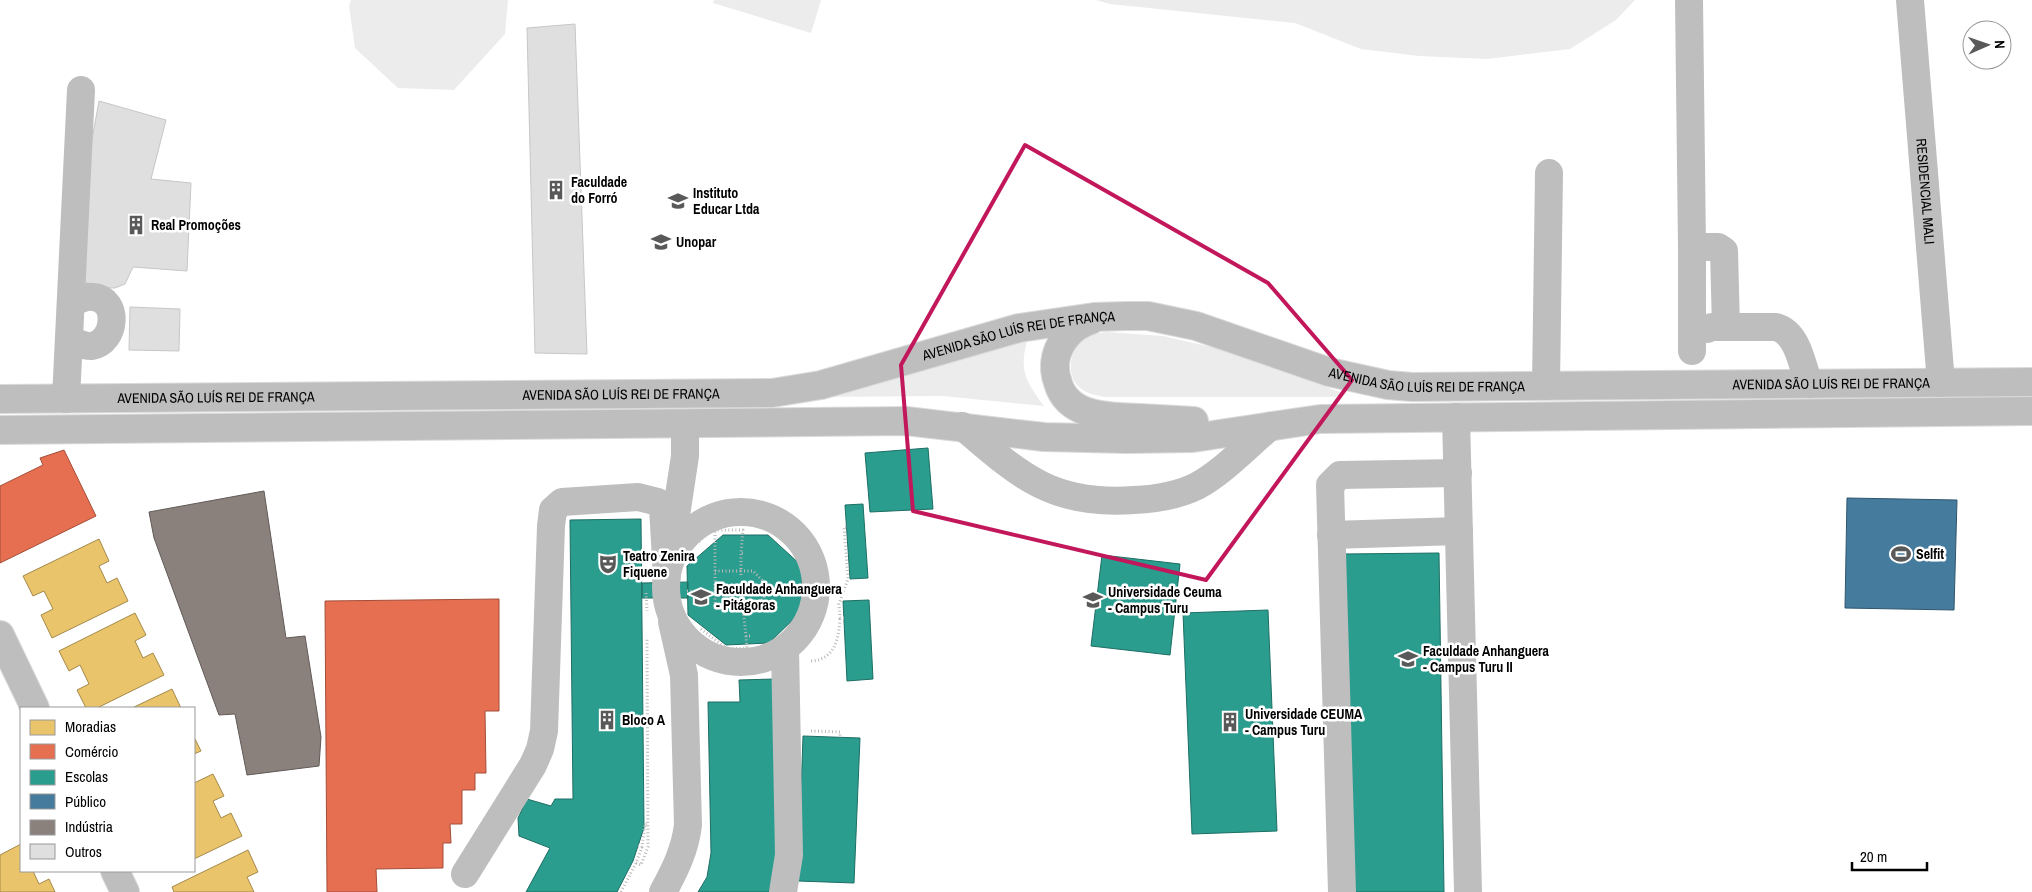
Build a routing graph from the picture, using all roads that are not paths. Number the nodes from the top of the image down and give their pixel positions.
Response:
1 (1689, 0) edge
2 (1910, 0) edge
3 (81, 90) dead end
4 (1549, 174) dead end
5 (1692, 248) junction
6 (71, 303) junction
7 (1102, 316) junction
8 (1726, 327) junction
9 (69, 340) junction
10 (1692, 351) junction
11 (2032, 382) edge
12 (1941, 383) junction
13 (1809, 384) junction
14 (1682, 385) junction
15 (1546, 386) junction
16 (0, 399) edge
17 (66, 399) junction
18 (2032, 411) edge
19 (1456, 416) junction
20 (685, 424) junction
21 (962, 426) junction
22 (1271, 426) junction
23 (0, 430) edge
24 (1458, 473) junction
25 (1459, 531) junction
26 (1331, 535) junction
27 (669, 595) junction
28 (0, 636) edge
29 (785, 648) junction
30 (36, 707) edge
31 (115, 872) edge
32 (465, 874) dead end
33 (125, 892) edge
34 (663, 892) edge
35 (783, 892) edge
36 (1342, 892) edge
37 (1468, 892) edge

1 - 5 main road
2 - 12 main road, RESIDENCIAL MALI
3 - 6 main road
4 - 15 main road
5 - 8 main road
5 - 10 main road
6 - 9 main road
6 - 9 main road
7 - 15 main road, AVENIDA SÃO LUÍS REI DE FRANÇA
7 - 17 main road, AVENIDA SÃO LUÍS REI DE FRANÇA
7 - 22 main road
8 - 10 main road
8 - 13 main road
9 - 17 main road
10 - 14 main road
11 - 12 main road, AVENIDA SÃO LUÍS REI DE FRANÇA
12 - 13 main road, AVENIDA SÃO LUÍS REI DE FRANÇA
13 - 14 main road, AVENIDA SÃO LUÍS REI DE FRANÇA
14 - 15 main road, AVENIDA SÃO LUÍS REI DE FRANÇA
16 - 17 main road, AVENIDA SÃO LUÍS REI DE FRANÇA
18 - 19 main road, AVENIDA SÃO LUÍS REI DE FRANÇA
19 - 22 main road, AVENIDA SÃO LUÍS REI DE FRANÇA
19 - 24 main road
20 - 21 main road, AVENIDA SÃO LUÍS REI DE FRANÇA
20 - 23 main road, AVENIDA SÃO LUÍS REI DE FRANÇA
20 - 27 main road
21 - 22 main road, AVENIDA SÃO LUÍS REI DE FRANÇA
21 - 22 main road
24 - 25 main road
24 - 26 main road
25 - 26 main road
25 - 37 main road
26 - 36 main road
27 - 29 main road
27 - 29 main road
27 - 32 main road
27 - 34 main road
28 - 30 main road
29 - 35 main road
31 - 33 main road

